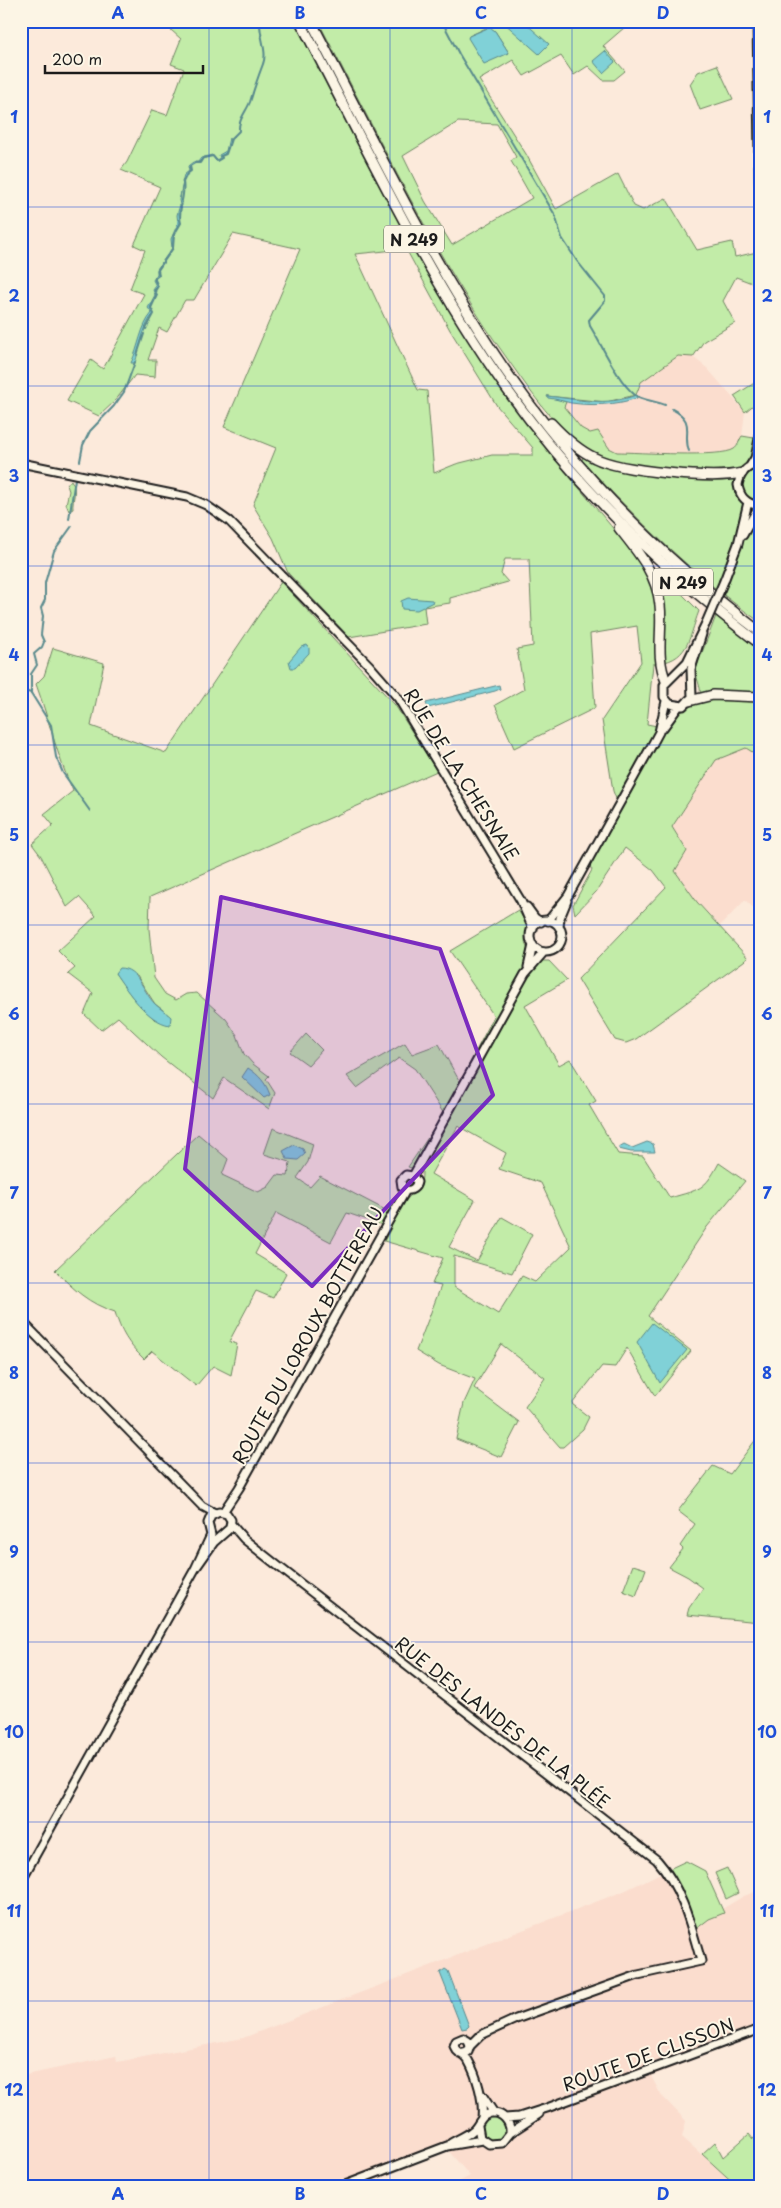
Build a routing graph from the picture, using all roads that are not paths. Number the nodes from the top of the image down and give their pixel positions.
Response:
1 (300, 21) edge
2 (311, 21) edge
3 (756, 22) edge
4 (760, 220) edge
5 (514, 382) junction
6 (760, 434) edge
7 (21, 463) edge
8 (760, 464) edge
9 (750, 466) junction
10 (742, 473) junction
11 (748, 502) junction
12 (759, 506) edge
13 (610, 513) junction
14 (738, 544) junction
15 (760, 632) edge
16 (702, 634) junction
17 (760, 644) edge
18 (670, 678) junction
19 (690, 682) junction
20 (760, 697) edge
21 (666, 701) junction
22 (689, 701) junction
23 (679, 706) junction
24 (659, 732) junction
25 (568, 896) junction
26 (521, 901) junction
27 (545, 921) junction
28 (559, 927) junction
29 (533, 929) junction
30 (533, 945) junction
31 (544, 952) junction
32 (525, 974) junction
33 (21, 1320) edge
34 (202, 1506) junction
35 (222, 1513) junction
36 (209, 1520) junction
37 (231, 1524) junction
38 (211, 1531) junction
39 (224, 1534) junction
40 (244, 1540) junction
41 (195, 1569) junction
42 (21, 1881) edge
43 (760, 2028) edge
44 (469, 2045) junction
45 (460, 2054) junction
46 (467, 2059) junction
47 (480, 2092) junction
48 (547, 2108) junction
49 (494, 2113) junction
50 (482, 2118) junction
51 (505, 2118) junction
52 (478, 2126) junction
53 (510, 2133) junction
54 (482, 2140) junction
55 (447, 2146) junction
56 (340, 2187) edge

1 - 13 highway, N 249
2 - 5 highway, N 249
3 - 4 main road
5 - 10 highway
5 - 15 highway, N 249
6 - 9 main road
7 - 26 main road, RUE DE LA CHESNAIE
8 - 9 main road
9 - 10 main road
10 - 11 main road
11 - 12 main road
11 - 14 main road
12 - 14 main road
13 - 17 highway, N 249
13 - 18 highway
14 - 16 main road, bridge
16 - 18 main road
16 - 19 main road
18 - 19 main road
18 - 21 main road
19 - 22 main road
20 - 22 highway
21 - 23 main road
21 - 24 main road
22 - 23 main road
23 - 24 main road
24 - 25 main road
25 - 27 main road
25 - 28 main road
26 - 27 main road
26 - 29 main road
27 - 28 main road
27 - 29 main road
28 - 31 main road
29 - 30 main road
30 - 31 main road
30 - 32 main road
31 - 32 main road
32 - 35 main road, ROUTE DU LOROUX BOTTEREAU
33 - 34 main road
34 - 35 main road
34 - 36 main road
35 - 36 main road
35 - 37 main road
36 - 38 main road
37 - 39 main road
37 - 40 main road, RUE DES LANDES DE LA PLÉE
38 - 39 main road
38 - 41 main road
39 - 40 main road, RUE DES LANDES DE LA PLÉE
39 - 41 main road
40 - 44 main road, RUE DES LANDES DE LA PLÉE
41 - 42 main road
43 - 48 main road, ROUTE DE CLISSON
44 - 45 main road
44 - 45 main road
44 - 46 main road
45 - 46 main road
46 - 47 main road
47 - 49 main road
47 - 50 main road
48 - 51 main road, ROUTE DE CLISSON
48 - 53 main road, ROUTE DE CLISSON
49 - 50 main road
49 - 51 main road
50 - 52 main road
51 - 53 main road
52 - 54 main road
52 - 55 main road, ROUTE DE CLISSON
53 - 54 main road, ROUTE DE CLISSON
54 - 55 main road, ROUTE DE CLISSON
55 - 56 main road, ROUTE DE CLISSON

